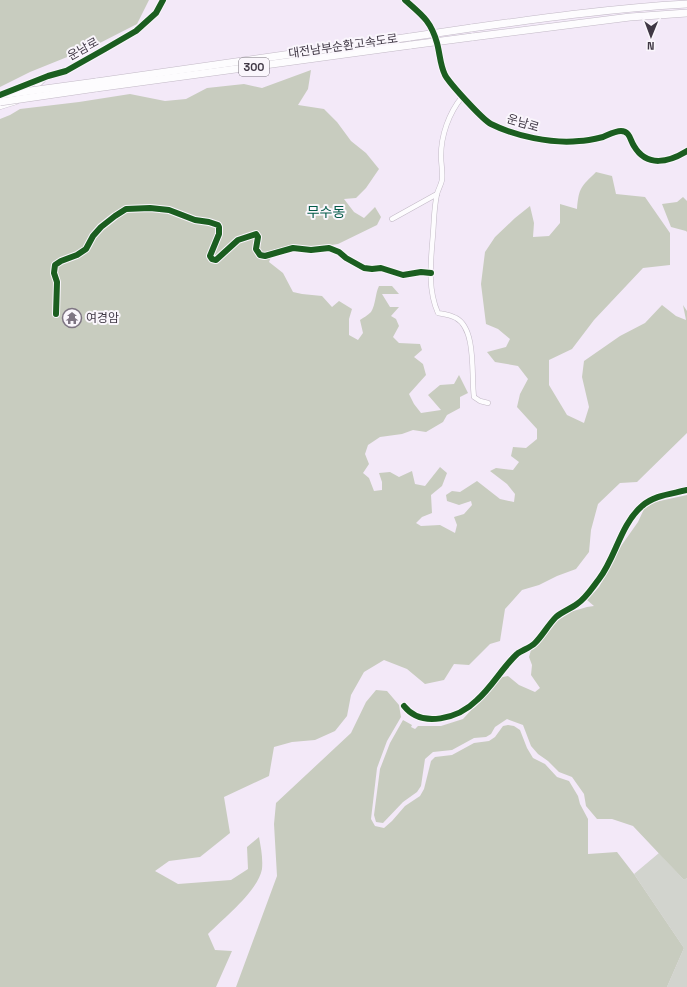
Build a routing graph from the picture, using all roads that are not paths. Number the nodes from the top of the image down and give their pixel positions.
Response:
1 (163, 0) edge
2 (406, 0) edge
3 (687, 4) edge
4 (687, 13) edge
5 (48, 76) junction
6 (96, 85) junction
7 (0, 95) edge
8 (462, 97) junction
9 (0, 102) edge
10 (0, 107) edge
11 (687, 152) edge
12 (437, 194) junction
13 (392, 219) dead end
14 (431, 273) junction
15 (56, 314) dead end
16 (488, 403) dead end
17 (687, 490) edge
18 (404, 706) dead end

1 - 5 street, 운남로
2 - 8 street, 운남로
3 - 6 highway, 대전남부순환고속도로 / 300, bridge
4 - 6 highway, 대전남부순환고속도로 / 300, bridge
5 - 7 street, 운남로
5 - 10 street, 운남로
6 - 7 highway, 대전남부순환고속도로 / 300, bridge
6 - 9 highway, 대전남부순환고속도로 / 300, bridge
8 - 11 street, 운남로
8 - 12 street
12 - 13 street
12 - 14 street
14 - 15 street
14 - 16 street
17 - 18 street

